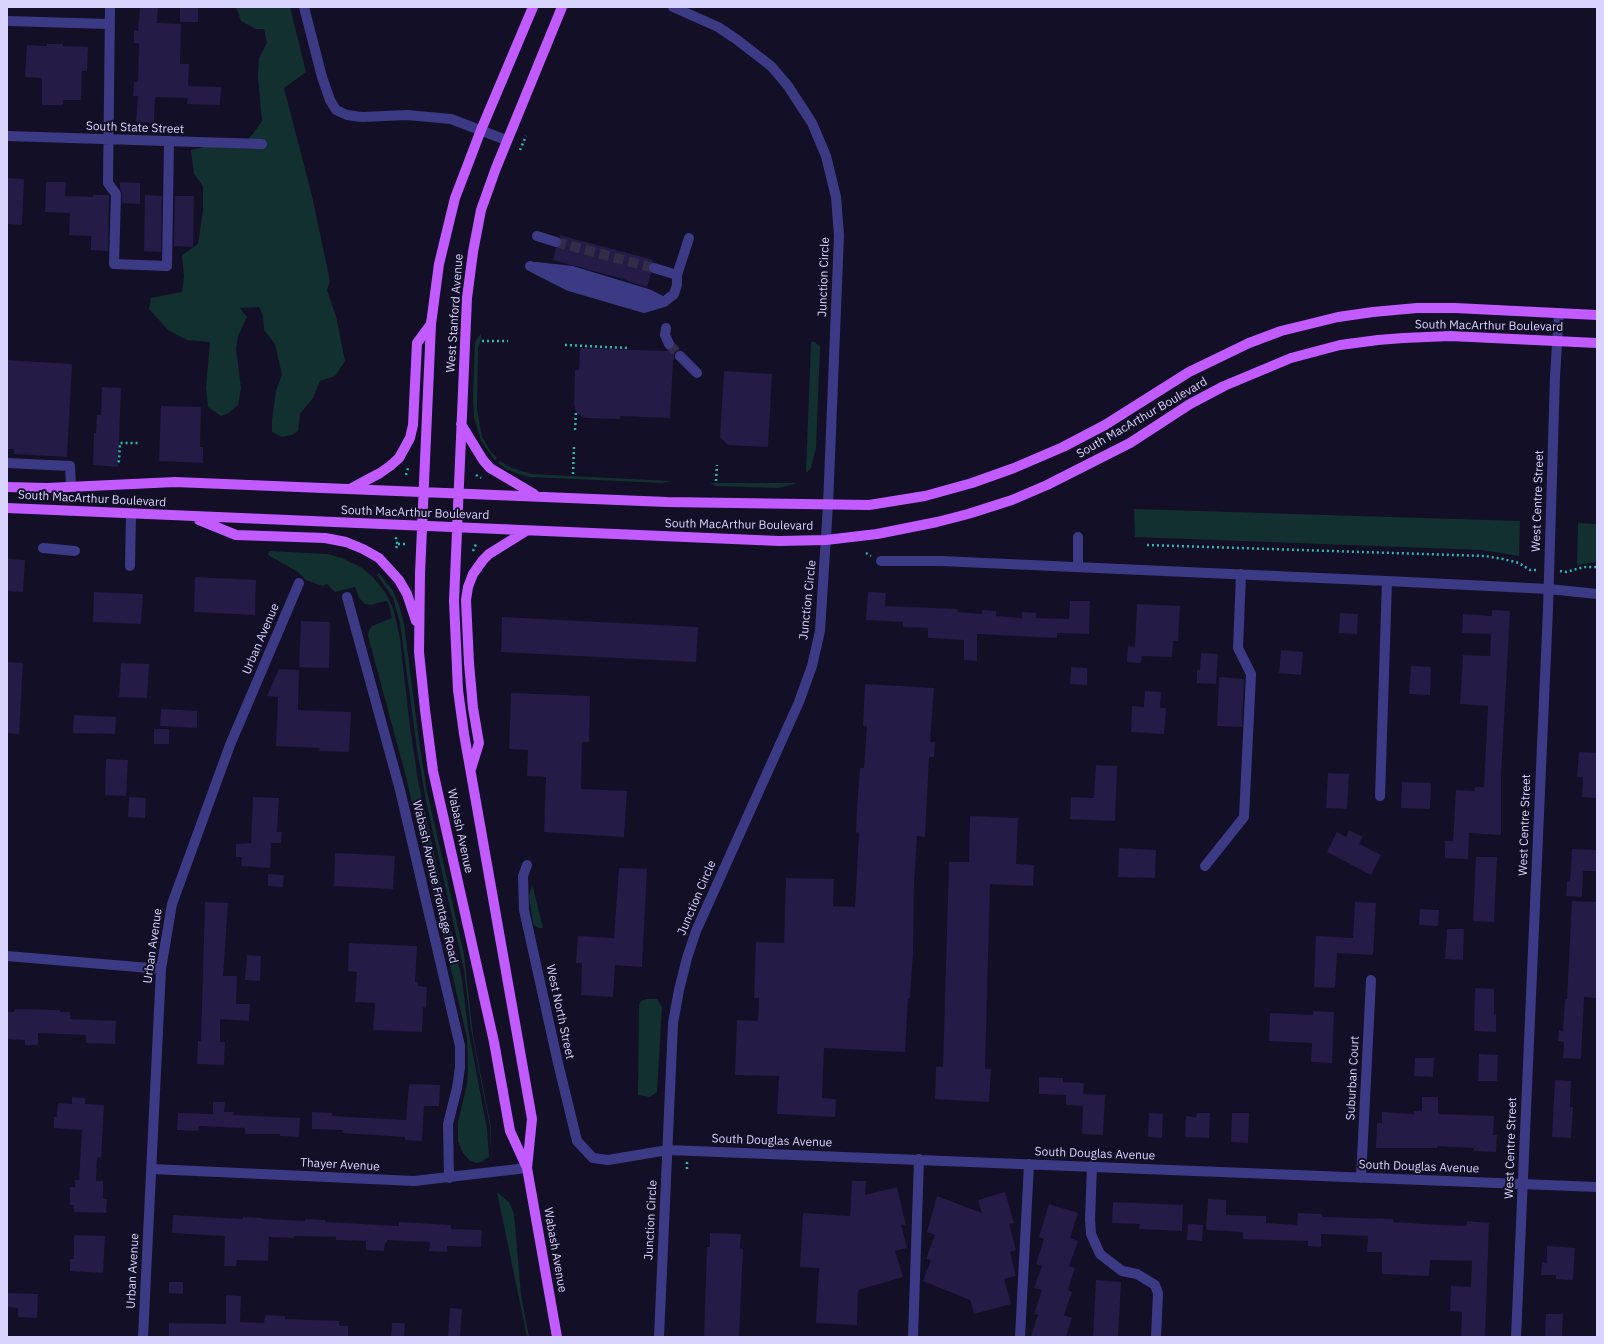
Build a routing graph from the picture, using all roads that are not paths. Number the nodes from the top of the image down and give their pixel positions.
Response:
1 (110, 7) edge
2 (304, 7) edge
3 (533, 7) edge
4 (562, 7) edge
5 (673, 7) edge
6 (7, 21) edge
7 (109, 24) junction
8 (481, 130) junction
9 (7, 136) edge
10 (109, 140) junction
11 (506, 140) junction
12 (169, 142) junction
13 (262, 144) dead end
14 (537, 236) dead end
15 (689, 238) dead end
16 (556, 242) tunnel mouth
17 (654, 268) tunnel mouth
18 (677, 275) junction
19 (664, 302) junction
20 (1559, 313) junction
21 (1597, 315) edge
22 (430, 324) junction
23 (666, 328) dead end
24 (1558, 341) junction
25 (1597, 343) edge
26 (669, 344) tunnel mouth
27 (680, 356) tunnel mouth
28 (697, 373) dead end
29 (462, 424) junction
30 (7, 463) edge
31 (7, 487) edge
32 (71, 487) junction
33 (351, 488) junction
34 (423, 491) junction
35 (459, 492) junction
36 (536, 496) junction
37 (828, 505) junction
38 (7, 508) edge
39 (131, 514) junction
40 (191, 517) junction
41 (421, 526) junction
42 (457, 528) junction
43 (526, 531) junction
44 (1078, 537) dead end
45 (826, 540) junction
46 (43, 548) dead end
47 (75, 551) dead end
48 (881, 561) dead end
49 (130, 566) dead end
50 (1078, 567) junction
51 (1241, 574) junction
52 (1387, 581) junction
53 (299, 583) dead end
54 (1549, 589) junction
55 (1597, 594) edge
56 (347, 597) dead end
57 (419, 646) junction
58 (470, 772) junction
59 (1380, 796) dead end
60 (527, 865) dead end
61 (1205, 866) dead end
62 (7, 956) edge
63 (161, 969) junction
64 (1371, 980) dead end
65 (668, 1150) junction
66 (594, 1158) joint
67 (919, 1160) junction
68 (1029, 1164) junction
69 (1092, 1166) junction
70 (528, 1168) junction
71 (152, 1169) junction
72 (449, 1178) junction
73 (1361, 1178) junction
74 (1523, 1183) junction
75 (1597, 1187) edge
76 (143, 1337) edge
77 (557, 1337) edge
78 (659, 1337) edge
79 (914, 1337) edge
80 (1020, 1337) edge
81 (1156, 1337) edge
82 (1516, 1337) edge

1 - 7 street
2 - 8 street
3 - 8 main road, West Stanford Avenue
4 - 11 main road, West Stanford Avenue
5 - 37 street, Junction Circle
6 - 7 street
7 - 10 street
8 - 11 street
8 - 22 main road, West Stanford Avenue
9 - 10 street, South State Street
10 - 12 street, South State Street
10 - 12 street
11 - 29 main road, West Stanford Avenue
12 - 13 street, South State Street
14 - 16 street
15 - 18 street
17 - 18 street
18 - 19 street
19 - 19 street
20 - 21 main road, South MacArthur Boulevard
20 - 24 street, West Centre Street
20 - 37 main road, South MacArthur Boulevard
22 - 33 main road
22 - 34 main road, West Stanford Avenue
23 - 26 street
24 - 25 main road, South MacArthur Boulevard
24 - 45 main road, South MacArthur Boulevard
24 - 54 street, West Centre Street
27 - 28 street
29 - 35 main road, West Stanford Avenue
29 - 36 main road
30 - 32 street
31 - 32 main road, South MacArthur Boulevard
32 - 33 main road, South MacArthur Boulevard
33 - 34 main road, South MacArthur Boulevard
34 - 35 main road, South MacArthur Boulevard
34 - 41 main road, Wabash Avenue
35 - 36 main road, South MacArthur Boulevard
35 - 42 main road, Wabash Avenue
36 - 37 main road, South MacArthur Boulevard
37 - 45 street, Junction Circle
38 - 39 main road, South MacArthur Boulevard
39 - 40 main road, South MacArthur Boulevard
39 - 49 street
40 - 41 main road, South MacArthur Boulevard
40 - 57 main road
41 - 42 main road, South MacArthur Boulevard
41 - 57 main road, Wabash Avenue
42 - 43 main road, South MacArthur Boulevard
42 - 58 main road, Wabash Avenue
43 - 45 main road, South MacArthur Boulevard
43 - 58 main road
44 - 50 street
45 - 65 street, Junction Circle
46 - 47 street
48 - 50 street
50 - 51 street
51 - 52 street
51 - 61 street
52 - 54 street
52 - 59 street
53 - 63 street, Urban Avenue
54 - 55 street
54 - 74 street, West Centre Street
56 - 72 street, Wabash Avenue Frontage Road
57 - 70 main road, Wabash Avenue
58 - 70 main road, Wabash Avenue
60 - 66 street, West North Street
62 - 63 street
63 - 71 street, Urban Avenue
64 - 73 street, Suburban Court
65 - 66 street, South Douglas Avenue
65 - 67 street, South Douglas Avenue
65 - 78 street, Junction Circle
67 - 68 street, South Douglas Avenue
67 - 79 street
68 - 69 street, South Douglas Avenue
68 - 80 street
69 - 73 street, South Douglas Avenue
69 - 81 street
70 - 72 street, Thayer Avenue
70 - 77 main road, Wabash Avenue
71 - 72 street, Thayer Avenue
71 - 76 street, Urban Avenue
73 - 74 street, South Douglas Avenue
74 - 75 street, South Douglas Avenue
74 - 82 street, West Centre Street

